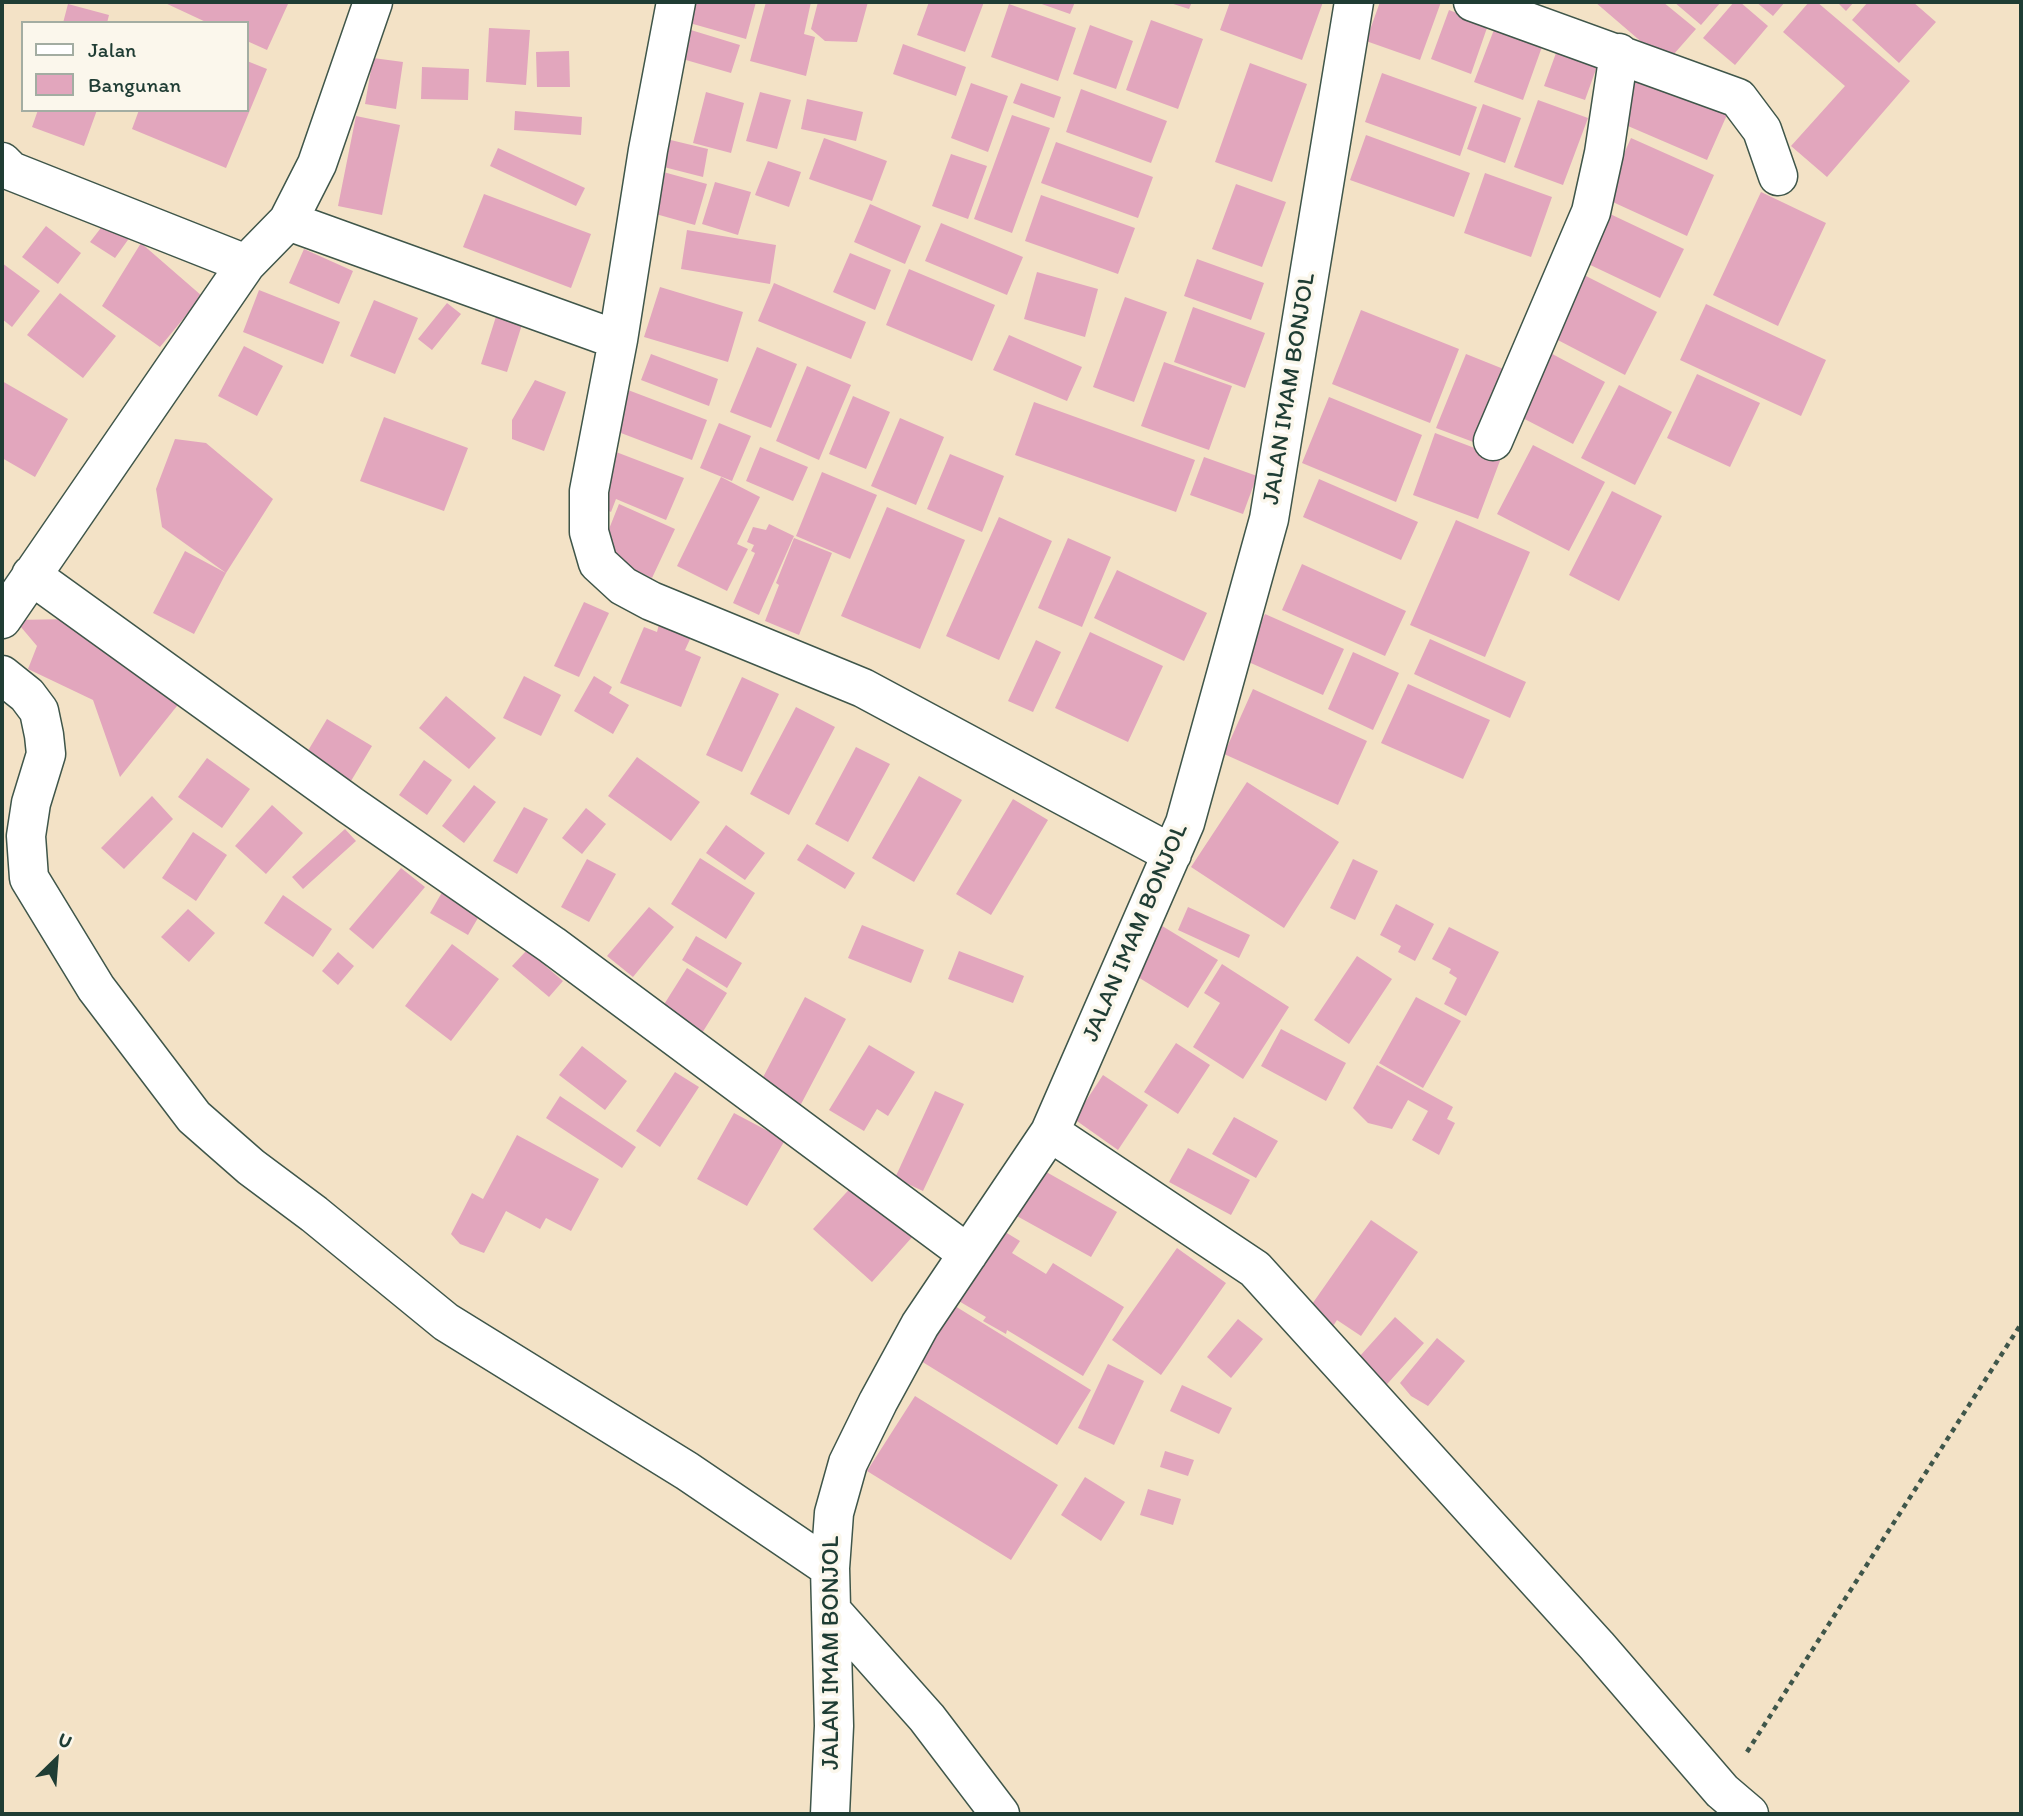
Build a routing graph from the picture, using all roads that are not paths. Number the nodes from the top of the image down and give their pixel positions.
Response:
1 (373, 2) edge
2 (676, 2) edge
3 (1354, 2) edge
4 (1474, 2) edge
5 (1619, 53) junction
6 (2, 162) edge
7 (1778, 176) dead end
8 (288, 221) junction
9 (246, 264) junction
10 (618, 340) junction
11 (1493, 441) dead end
12 (31, 575) junction
13 (2, 618) edge
14 (2, 676) edge
15 (1172, 854) junction
16 (1050, 1132) junction
17 (968, 1254) junction
18 (830, 1568) junction
19 (831, 1610) junction
20 (1735, 1803) edge
21 (830, 1814) edge
22 (1000, 1814) edge

1 - 8 street
2 - 10 street
3 - 15 street, JALAN IMAM BONJOL
4 - 5 street
5 - 7 street
5 - 11 street
6 - 9 street
8 - 9 street
8 - 10 street
9 - 12 street
10 - 15 street
12 - 13 street
12 - 17 street
14 - 18 street
15 - 16 street, JALAN IMAM BONJOL
16 - 17 street, JALAN IMAM BONJOL
16 - 20 street
17 - 18 street, JALAN IMAM BONJOL
18 - 19 street, JALAN IMAM BONJOL
19 - 21 street, JALAN IMAM BONJOL
19 - 22 street

